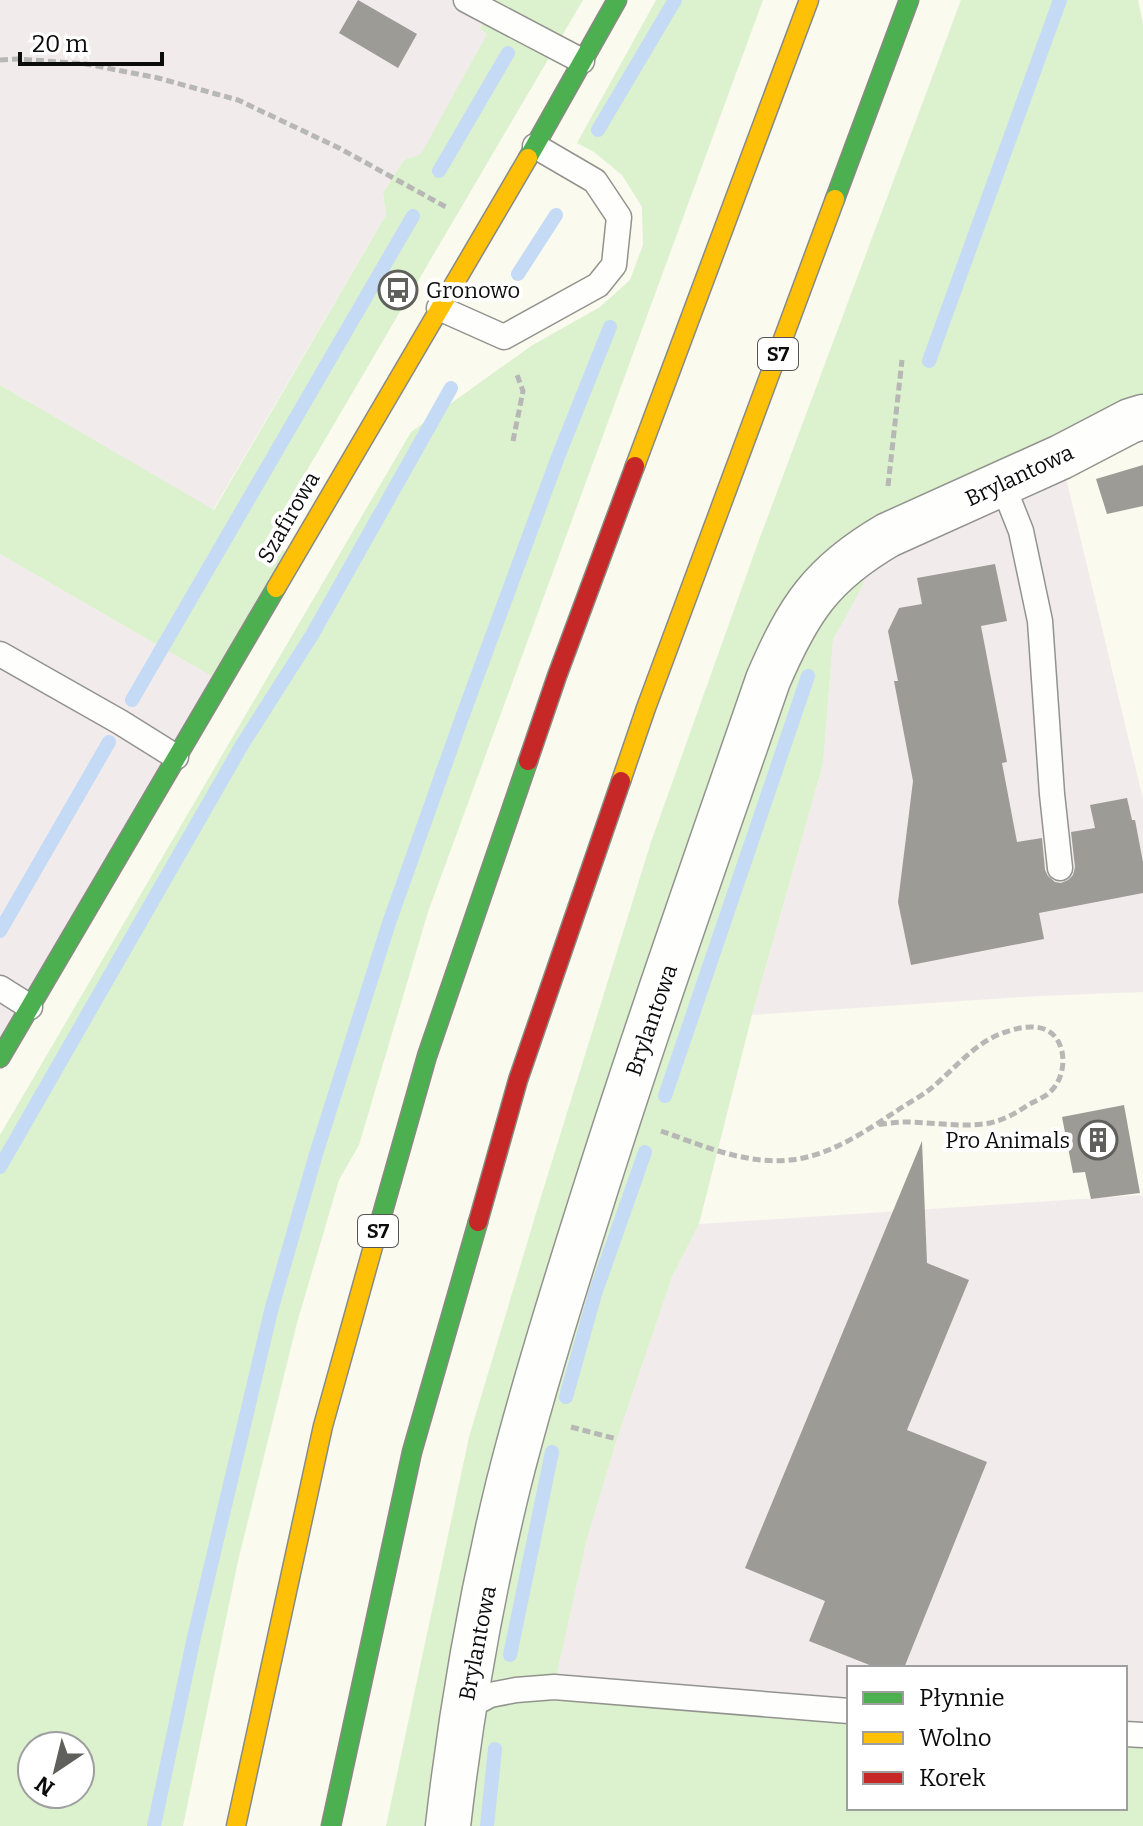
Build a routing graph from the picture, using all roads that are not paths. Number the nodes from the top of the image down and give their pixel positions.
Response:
1 (466, 0) edge
2 (617, 0) edge
3 (809, 0) edge
4 (909, 0) edge
5 (582, 61) junction
6 (535, 146) junction
7 (439, 308) junction
8 (1143, 417) edge
9 (1002, 483) junction
10 (0, 654) edge
11 (176, 757) junction
12 (1060, 868) dead end
13 (0, 988) edge
14 (30, 1007) junction
15 (0, 1058) edge
16 (464, 1709) junction
17 (847, 1711) edge
18 (236, 1826) edge
19 (331, 1826) edge
20 (448, 1826) edge

1 - 5 lane
2 - 5 main road, Szafirowa
3 - 18 main road, S7
4 - 19 main road, S7
5 - 6 main road, Szafirowa
6 - 7 main road, Szafirowa
6 - 7 lane
7 - 11 main road, Szafirowa
8 - 9 street, Brylantowa
9 - 12 lane
9 - 16 street, Brylantowa
10 - 11 lane
11 - 14 main road, Szafirowa
13 - 14 lane
14 - 15 main road, Szafirowa
16 - 17 lane
16 - 20 street, Brylantowa

